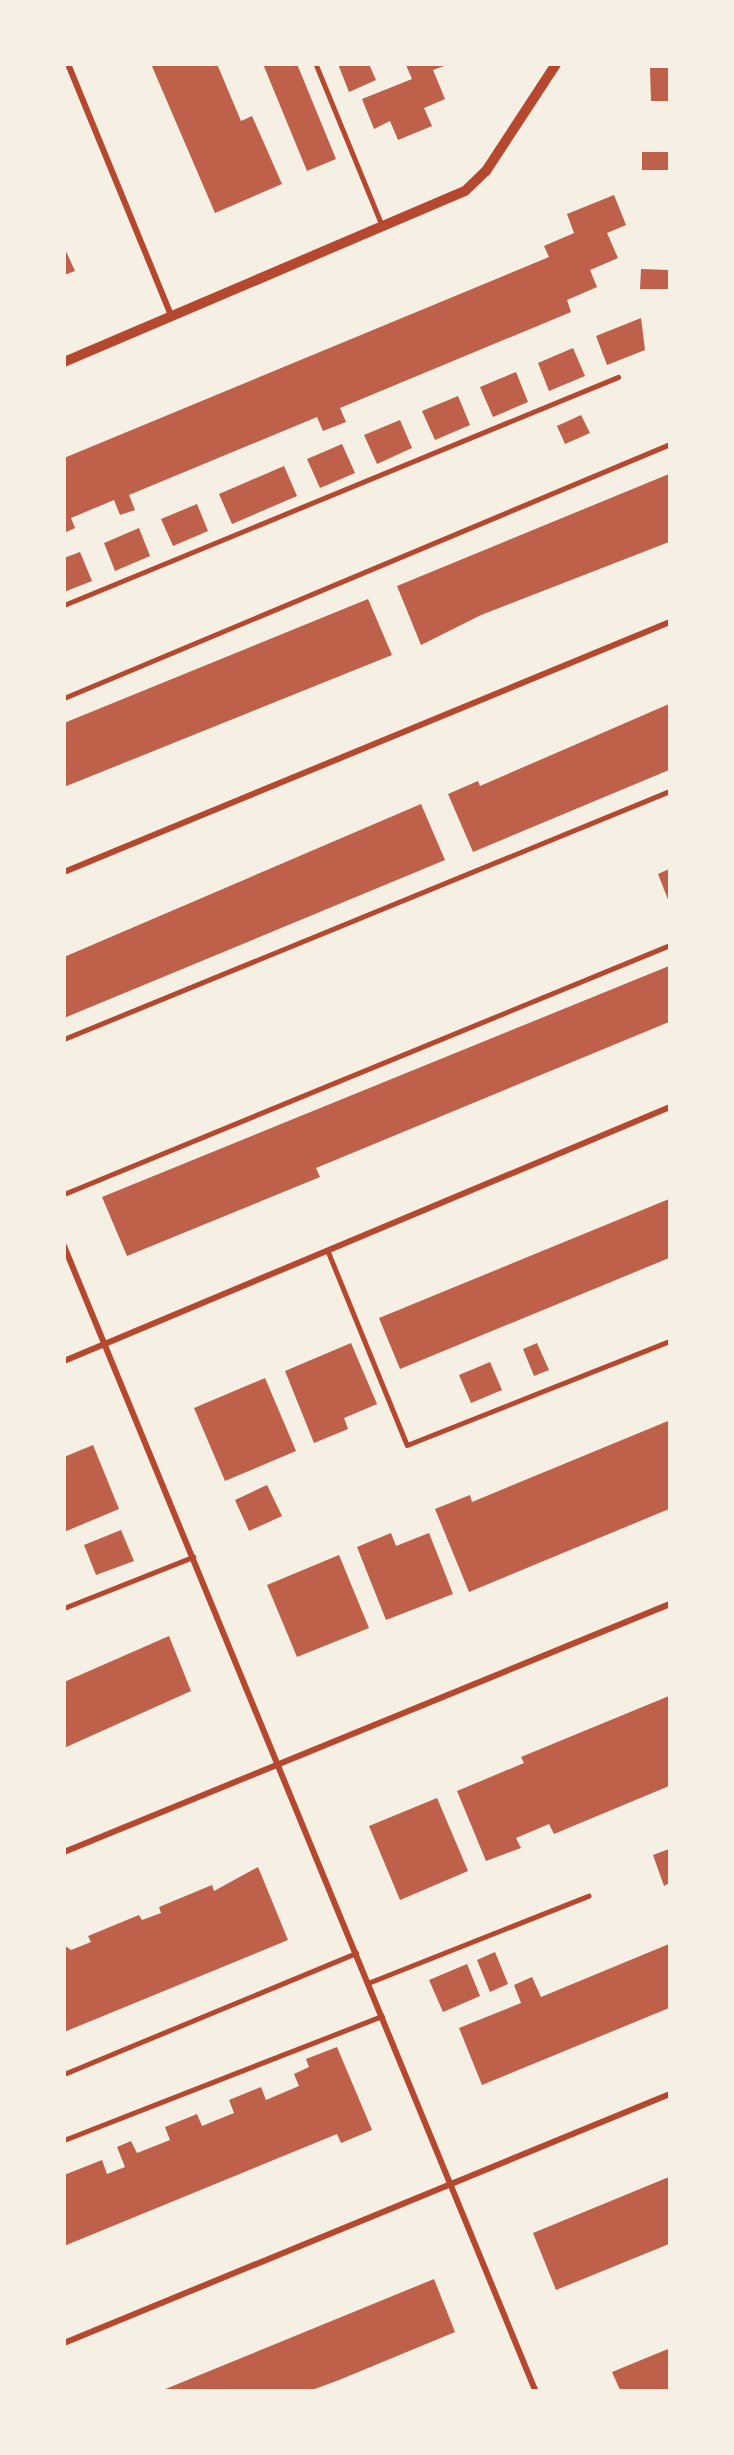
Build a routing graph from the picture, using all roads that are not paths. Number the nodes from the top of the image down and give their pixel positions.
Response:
1 (68, 64) edge
2 (316, 64) edge
3 (556, 64) edge
4 (384, 230) junction
5 (173, 318) junction
6 (64, 362) edge
7 (618, 377) dead end
8 (669, 444) edge
9 (64, 605) edge
10 (669, 622) edge
11 (64, 698) edge
12 (669, 791) edge
13 (64, 872) edge
14 (669, 945) edge
15 (64, 1039) edge
16 (669, 1107) edge
17 (64, 1194) edge
18 (64, 1246) edge
19 (328, 1251) junction
20 (669, 1341) edge
21 (105, 1344) junction
22 (64, 1361) edge
23 (193, 1557) junction
24 (669, 1604) edge
25 (64, 1608) edge
26 (278, 1765) junction
27 (64, 1852) edge
28 (588, 1896) dead end
29 (356, 1953) junction
30 (368, 1983) junction
31 (382, 2016) junction
32 (64, 2074) edge
33 (669, 2094) edge
34 (64, 2140) edge
35 (451, 2184) junction
36 (64, 2343) edge
37 (535, 2391) edge

1 - 5 street
2 - 4 lane
3 - 4 street
4 - 5 street
5 - 6 street
7 - 9 lane
8 - 11 lane
10 - 13 street
12 - 15 lane
14 - 17 lane
16 - 19 street
18 - 21 street
19 - 20 lane
19 - 21 street
21 - 22 street
21 - 23 street
23 - 25 lane
23 - 26 street
24 - 26 street
26 - 27 street
26 - 29 street
28 - 30 lane
29 - 30 street
29 - 32 lane
30 - 31 street
31 - 34 lane
31 - 35 street
33 - 35 street
35 - 36 street
35 - 37 street

